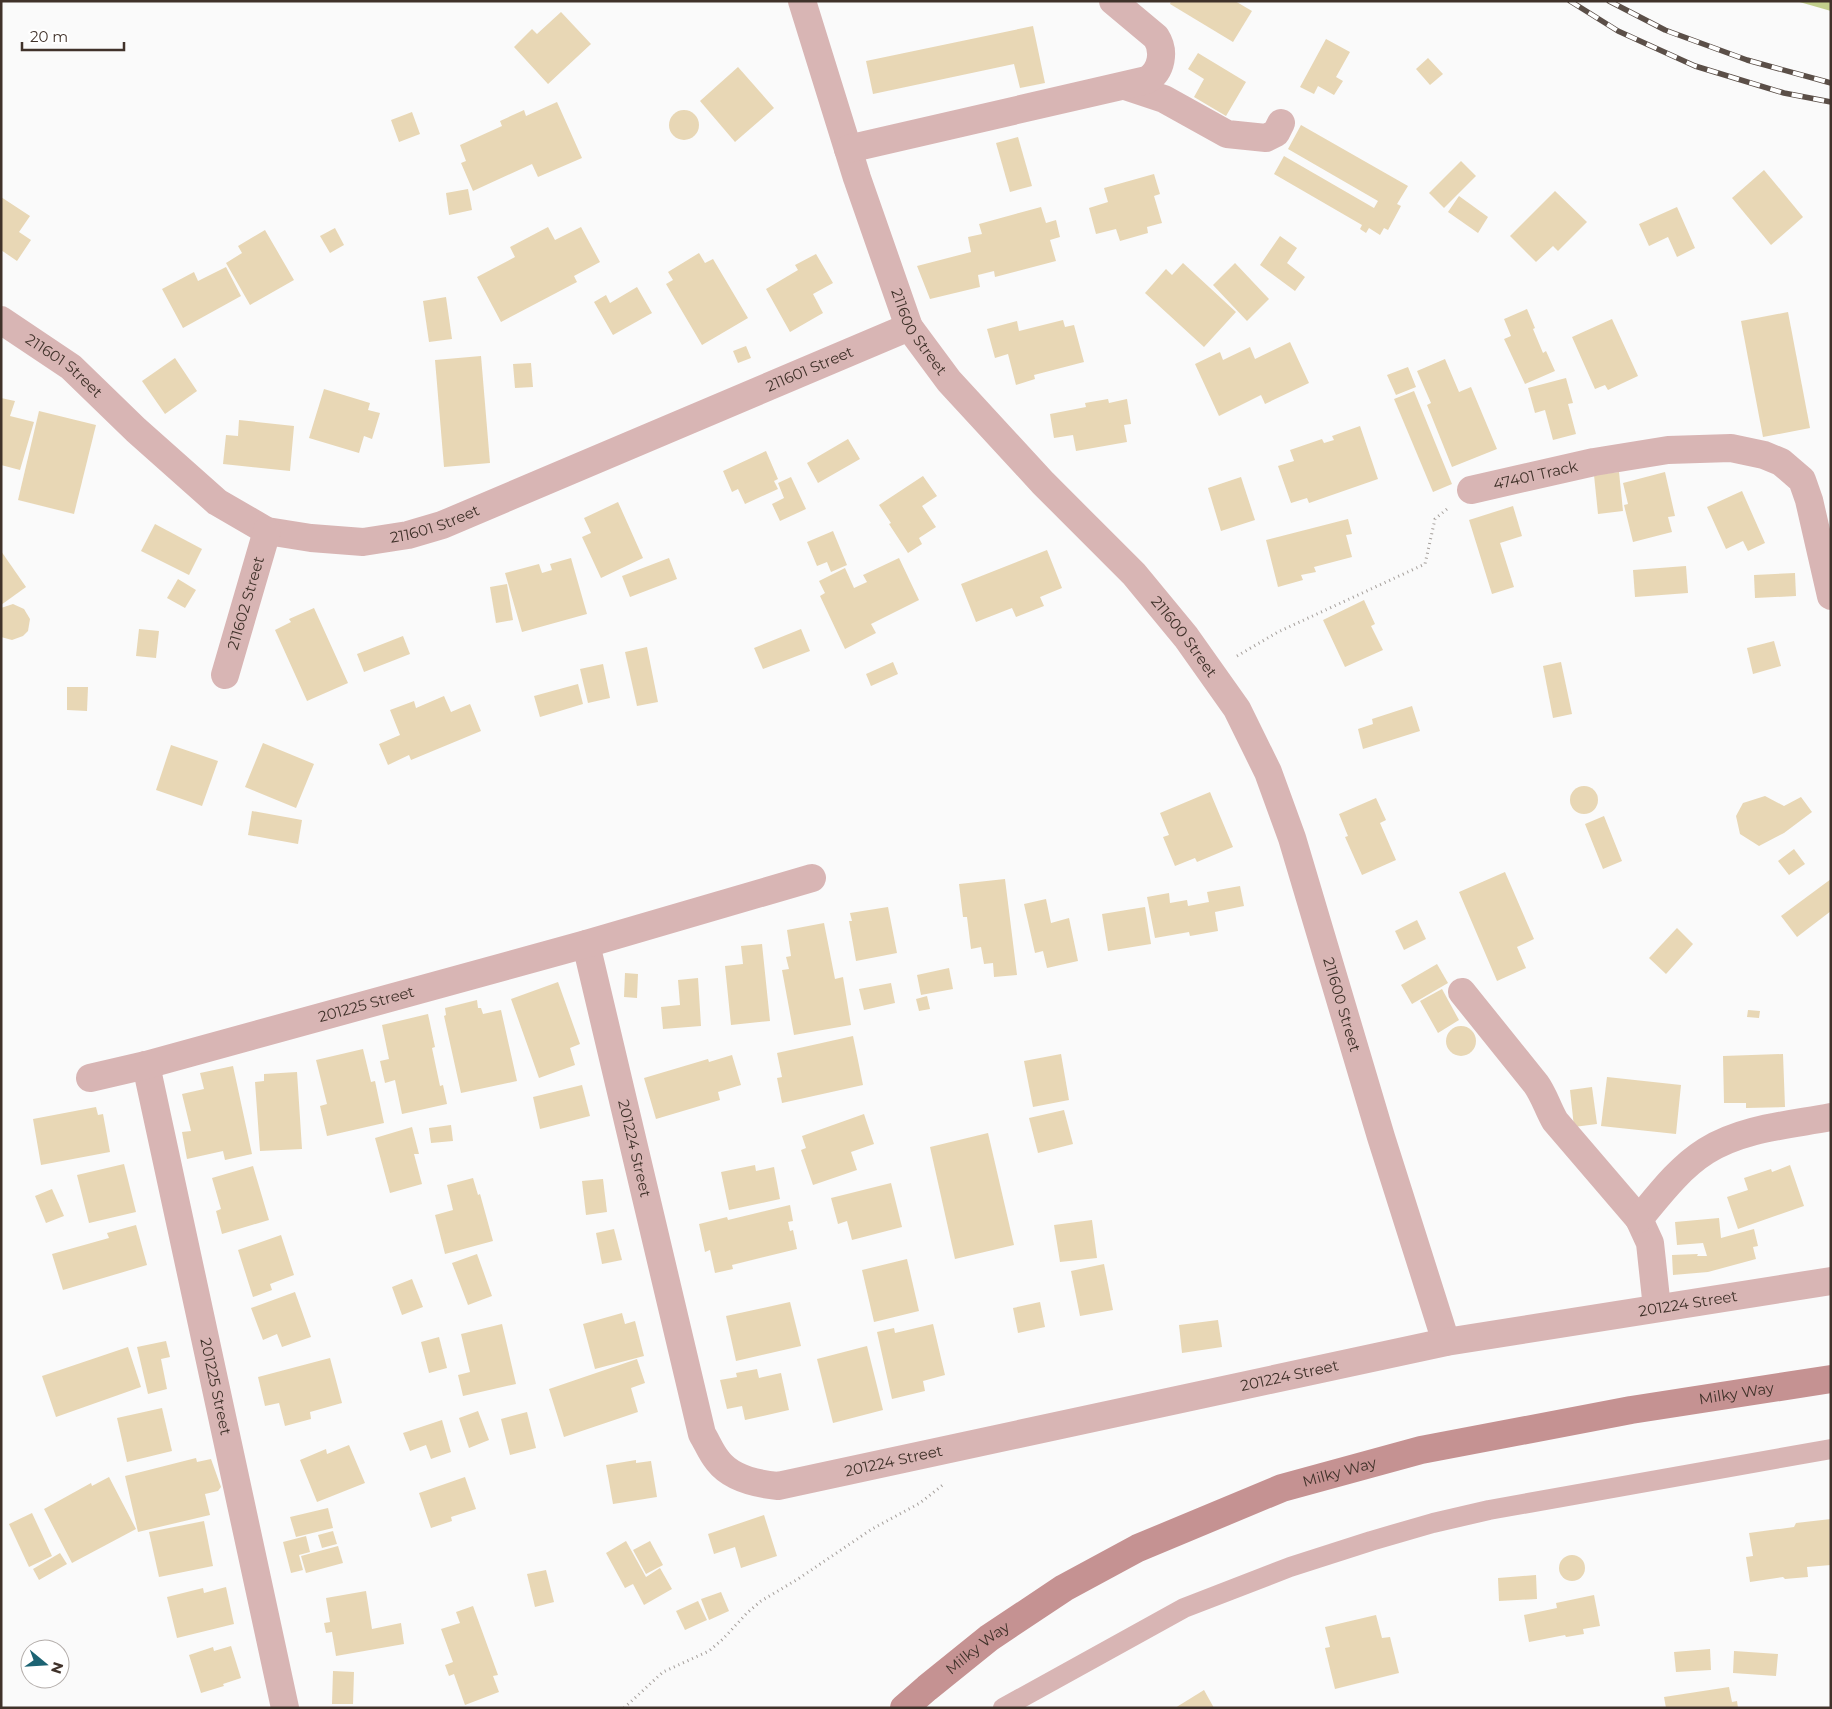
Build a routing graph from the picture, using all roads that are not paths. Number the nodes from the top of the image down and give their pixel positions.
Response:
1 (802, 1) edge
2 (1113, 1) edge
3 (1125, 86) junction
4 (1281, 123) dead end
5 (848, 149) junction
6 (1, 320) edge
7 (909, 327) junction
8 (1471, 490) road end
9 (267, 531) junction
10 (1831, 596) edge
11 (225, 675) dead end
12 (812, 878) dead end
13 (586, 944) junction
14 (1462, 992) dead end
15 (146, 1065) junction
16 (90, 1078) dead end
17 (1831, 1117) edge
18 (1639, 1219) junction
19 (1831, 1281) edge
20 (1657, 1308) junction
21 (1446, 1342) junction
22 (1831, 1379) edge
23 (1831, 1449) edge
24 (285, 1708) edge
25 (904, 1708) edge
26 (1003, 1708) edge

1 - 5 street, 211600 Street
2 - 3 street
3 - 4 street
3 - 5 street
5 - 7 street, 211600 Street
6 - 9 street, 211601 Street
7 - 9 street, 211601 Street
7 - 21 street, 211600 Street
8 - 10 street, 47401 Track
9 - 11 street, 211602 Street
12 - 13 street
13 - 15 street, 201225 Street
13 - 21 street, 201224 Street
14 - 18 street
15 - 16 street, 201225 Street
15 - 24 street, 201225 Street
17 - 18 street
18 - 20 street
19 - 20 street, 201224 Street
20 - 21 street, 201224 Street
22 - 25 street, Milky Way
23 - 26 lane

